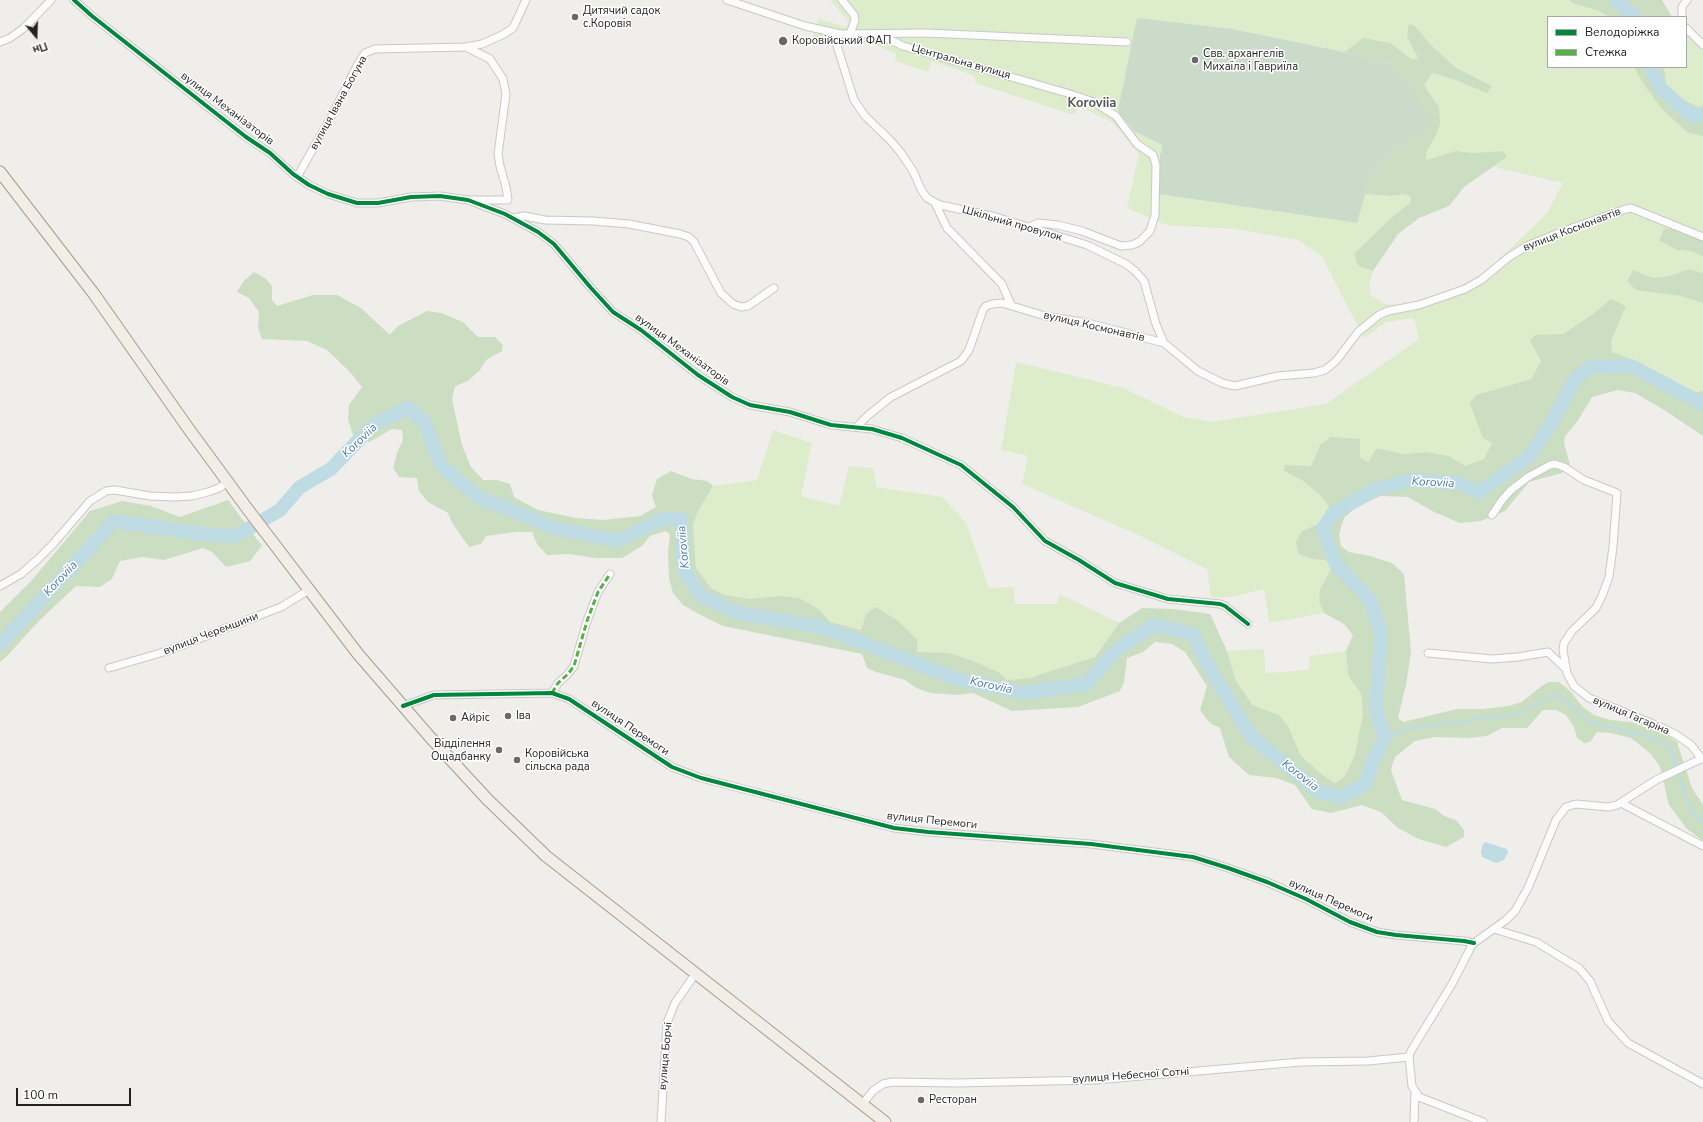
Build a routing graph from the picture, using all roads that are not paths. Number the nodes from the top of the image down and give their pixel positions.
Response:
1 (51, 0) edge
2 (74, 0) edge
3 (526, 0) edge
4 (727, 0) edge
5 (842, 0) edge
6 (1687, 0) edge
7 (1682, 16) edge
8 (1687, 29) edge
9 (833, 33) junction
10 (850, 34) junction
11 (878, 34) junction
12 (0, 42) edge
13 (1127, 42) dead end
14 (1703, 45) edge
15 (466, 47) junction
16 (0, 172) edge
17 (298, 178) junction
18 (468, 200) junction
19 (935, 203) junction
20 (513, 218) junction
21 (1028, 227) junction
22 (1703, 237) edge
23 (774, 288) dead end
24 (1011, 305) junction
25 (1164, 343) junction
26 (858, 426) junction
27 (228, 482) junction
28 (1492, 515) dead end
29 (610, 574) dead end
30 (0, 586) edge
31 (309, 590) junction
32 (1248, 624) dead end
33 (1428, 653) dead end
34 (109, 668) dead end
35 (1566, 669) junction
36 (552, 693) junction
37 (403, 706) junction
38 (1703, 758) edge
39 (1621, 803) junction
40 (1703, 846) edge
41 (1494, 929) junction
42 (1474, 943) junction
43 (696, 973) junction
44 (1409, 1058) junction
45 (1703, 1084) edge
46 (1414, 1091) junction
47 (862, 1104) junction
48 (661, 1122) edge
49 (885, 1122) edge
50 (1414, 1122) edge
51 (1483, 1122) edge

1 - 12 street
2 - 17 street, вулиця Механізаторів
3 - 15 street, вулиця Івана Богуна
4 - 9 street, Центральна вулиця
5 - 10 street
6 - 7 street
8 - 14 street
9 - 10 street, Центральна вулиця
9 - 19 street
10 - 11 street, Центральна вулиця
11 - 13 street
11 - 21 street, Центральна вулиця
15 - 17 street, вулиця Івана Богуна
15 - 18 street, вулиця Івана Богуна
16 - 27 main road
17 - 18 street, вулиця Механізаторів
18 - 20 street, вулиця Механізаторів
19 - 21 street, Шкільний провулок
19 - 24 street
20 - 23 street, вулиця Механізаторів
20 - 26 street, вулиця Механізаторів
21 - 25 street, Шкільний провулок
22 - 25 street, вулиця Космонавтів
24 - 25 street, вулиця Космонавтів
24 - 26 street, вулиця Космонавтів
26 - 32 street, вулиця Механізаторів
27 - 30 street
27 - 31 main road
28 - 35 street, вулиця Гагаріна
29 - 36 street
31 - 34 street, вулиця Черемшини
31 - 37 main road
33 - 35 street, вулиця Гагаріна
35 - 38 street, вулиця Гагаріна
36 - 37 street, вулиця Перемоги
36 - 42 street, вулиця Перемоги
37 - 43 main road
38 - 39 street
39 - 40 street
39 - 41 street
41 - 42 street
41 - 45 street
42 - 44 street
43 - 47 main road
43 - 48 street, вулиця Борчі
44 - 46 street
44 - 47 street, вулиця Небесної Сотні
46 - 50 street
46 - 51 street
47 - 49 main road

